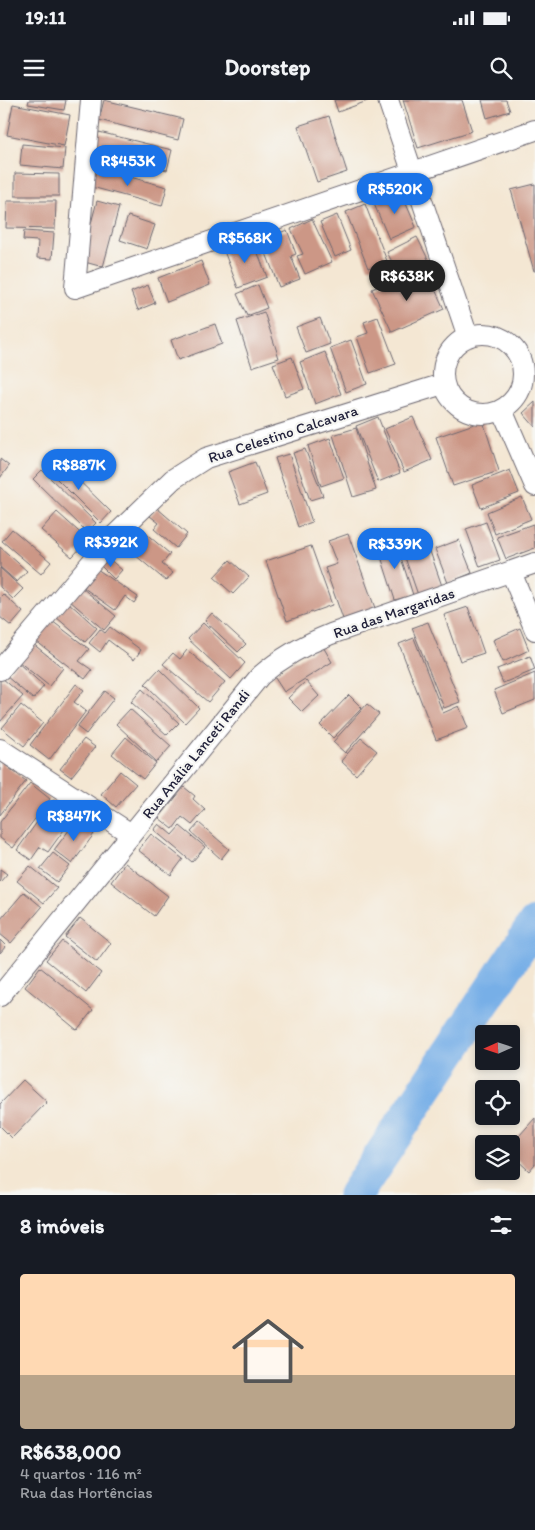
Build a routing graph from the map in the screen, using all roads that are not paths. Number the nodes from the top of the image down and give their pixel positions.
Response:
1 (91, 100) edge
2 (388, 100) edge
3 (535, 130) edge
4 (411, 172) junction
5 (468, 337) junction
6 (528, 358) edge
7 (443, 384) junction
8 (502, 410) junction
9 (535, 486) edge
10 (535, 564) edge
11 (511, 572) junction
12 (535, 630) edge
13 (0, 670) edge
14 (260, 676) joint
15 (0, 749) edge
16 (130, 834) junction
17 (0, 996) edge

1 - 4 street
2 - 4 street
3 - 4 street
4 - 5 street
5 - 6 street
5 - 7 street
6 - 8 street
7 - 8 street
7 - 13 street, Rua Celestino Calcavara
8 - 9 street
10 - 11 street, Rua das Margaridas
11 - 12 street
11 - 14 street, Rua das Margaridas
14 - 16 street, Rua Anália Lanceti Randi
15 - 16 street
16 - 17 street, Rua Anália Lanceti Randi

